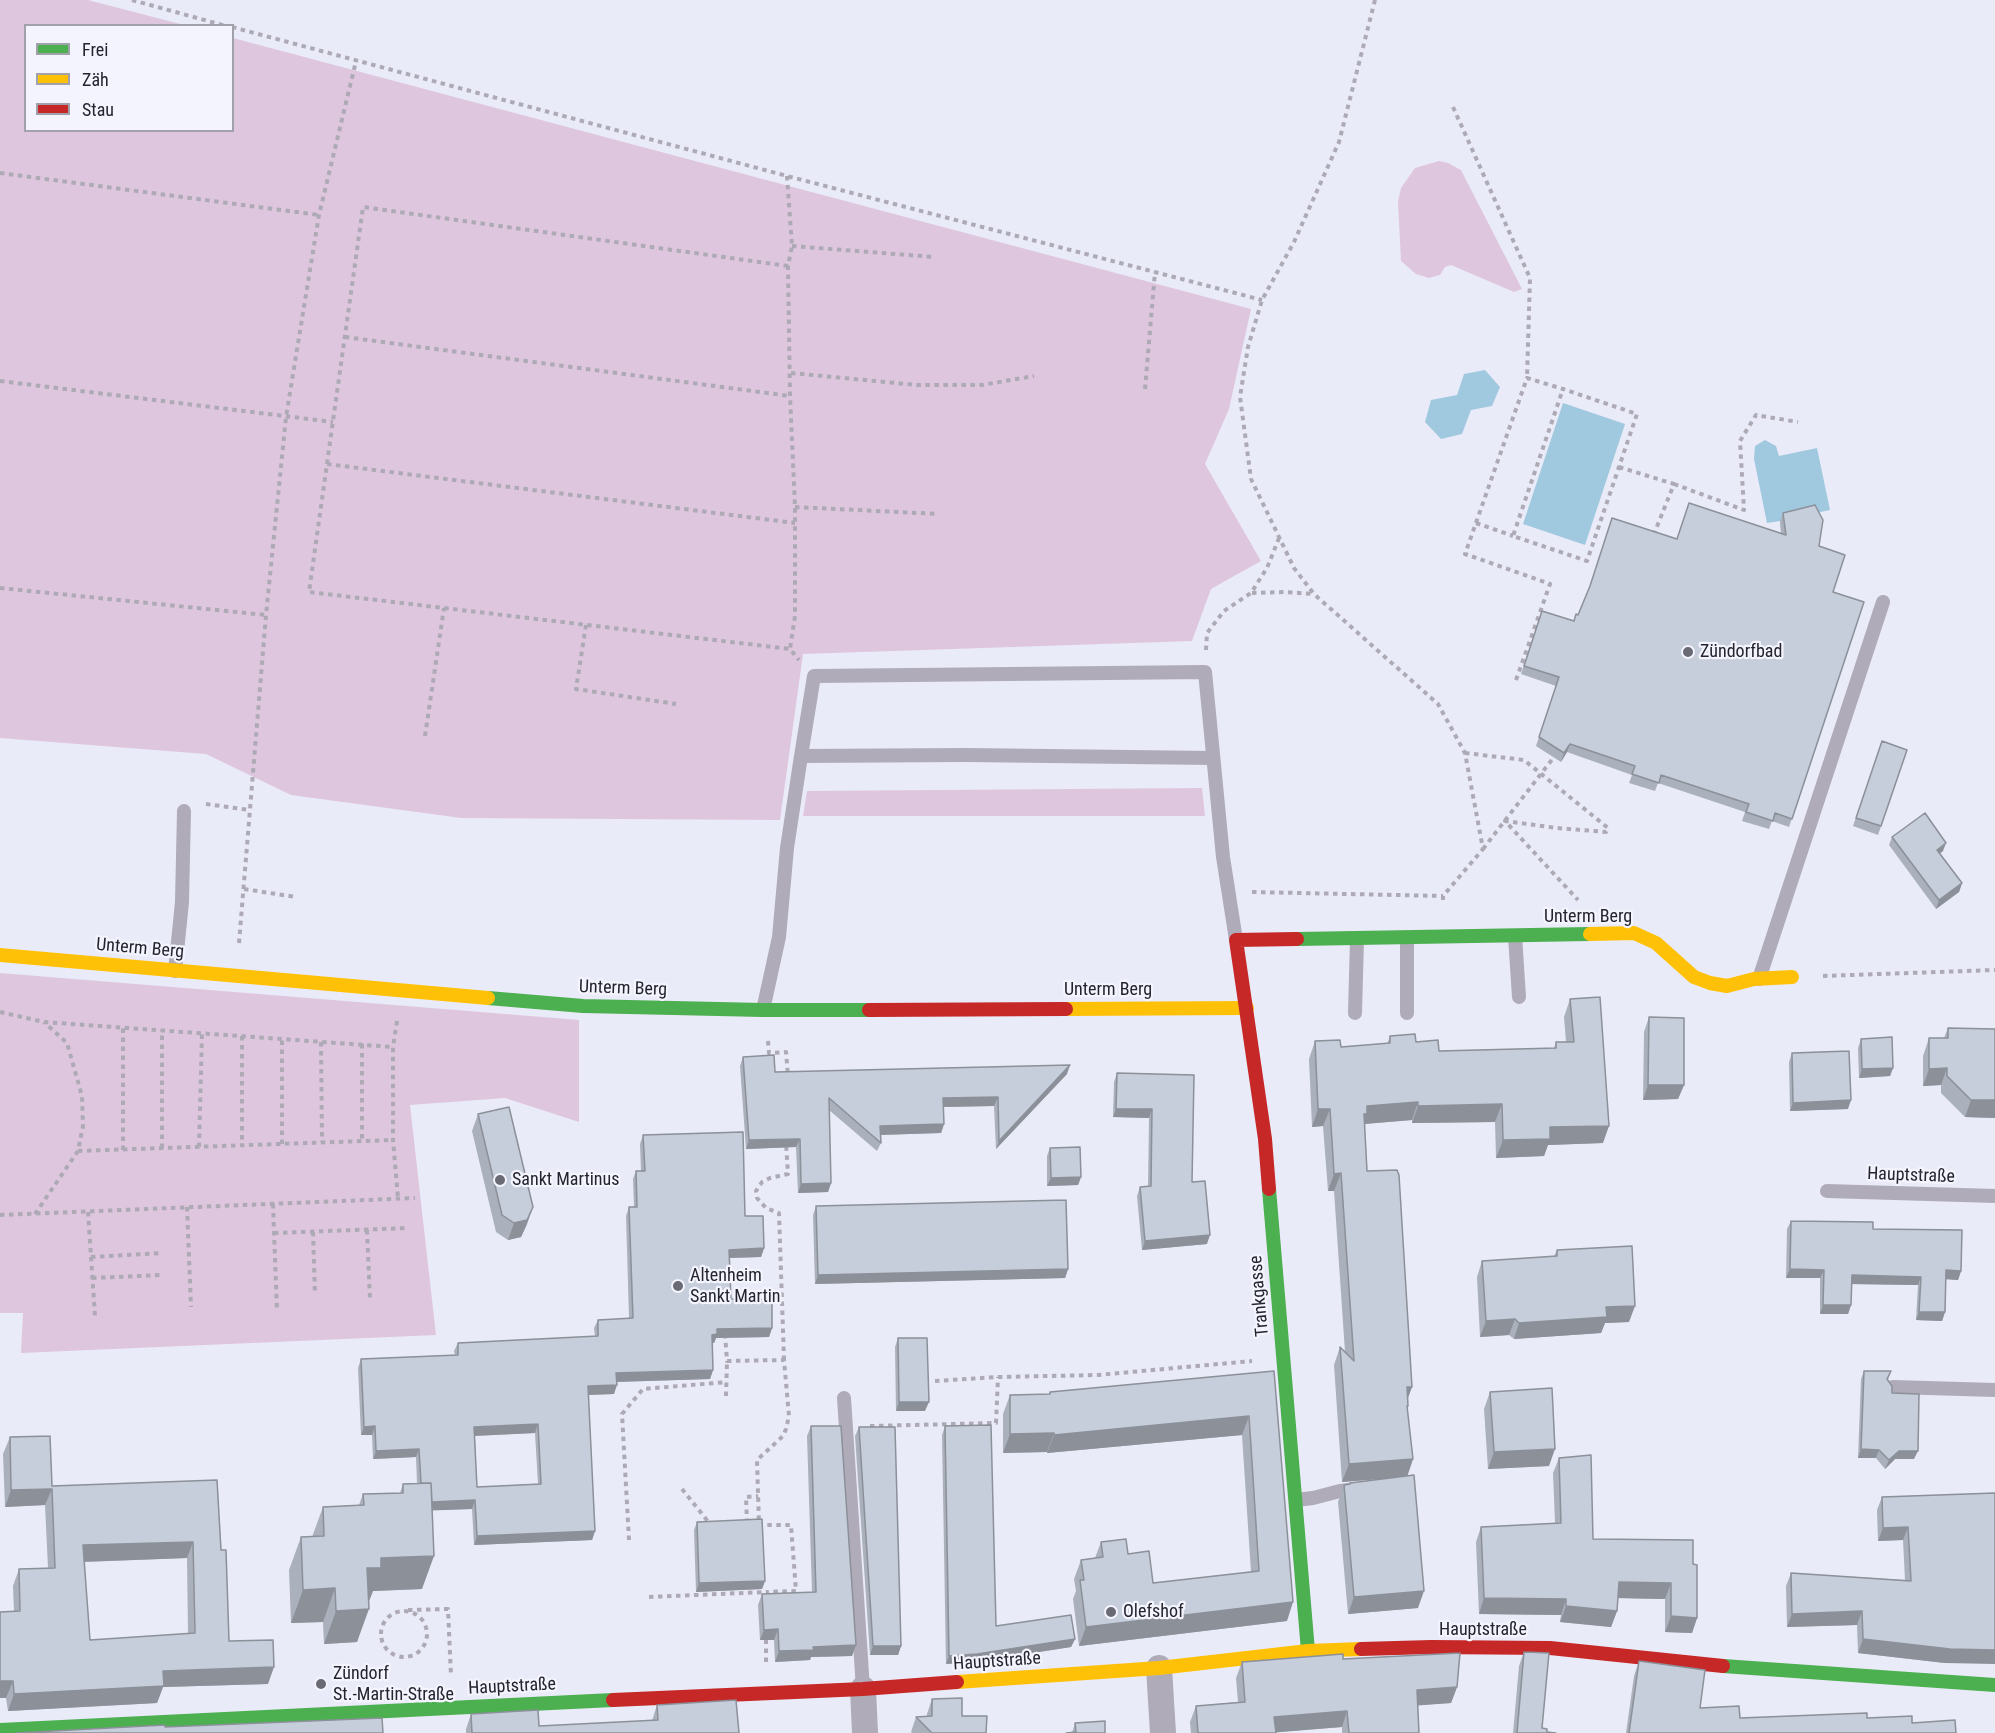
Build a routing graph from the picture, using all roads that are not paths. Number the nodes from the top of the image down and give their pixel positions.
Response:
1 (1883, 602) dead end
2 (801, 756) junction
3 (1212, 758) junction
4 (184, 811) road end
5 (1515, 936) junction
6 (1407, 938) junction
7 (1236, 939) junction
8 (1357, 939) junction
9 (0, 955) edge
10 (175, 970) junction
11 (1792, 976) road end
12 (1759, 979) junction
13 (1519, 997) dead end
14 (1247, 1008) junction
15 (763, 1010) junction
16 (1355, 1013) dead end
17 (1407, 1013) dead end
18 (1827, 1191) dead end
19 (1995, 1196) edge
20 (1893, 1387) edge
21 (1995, 1390) edge
22 (844, 1398) dead end
23 (1371, 1488) edge
24 (1296, 1500) junction
25 (1308, 1651) junction
26 (1159, 1668) junction
27 (1995, 1685) edge
28 (862, 1689) junction
29 (0, 1730) edge
30 (865, 1733) edge
31 (1163, 1733) edge

1 - 12 lane
2 - 3 lane
2 - 3 lane
2 - 15 lane
3 - 7 lane
4 - 10 lane
5 - 6 street, Unterm Berg
5 - 12 street, Unterm Berg
5 - 13 lane
6 - 8 street, Unterm Berg
6 - 17 lane
7 - 8 street, Unterm Berg
7 - 14 street, Trankgasse
8 - 16 lane
9 - 10 street, Unterm Berg
10 - 15 street, Unterm Berg
11 - 12 street, Unterm Berg
14 - 15 street, Unterm Berg
14 - 24 street, Trankgasse
18 - 19 lane, Hauptstraße
20 - 21 lane
22 - 28 lane
23 - 24 lane
24 - 25 street, Trankgasse
25 - 26 street, Hauptstraße
25 - 27 street, Hauptstraße
26 - 28 street, Hauptstraße
26 - 31 street
28 - 29 street, Hauptstraße
28 - 30 street

